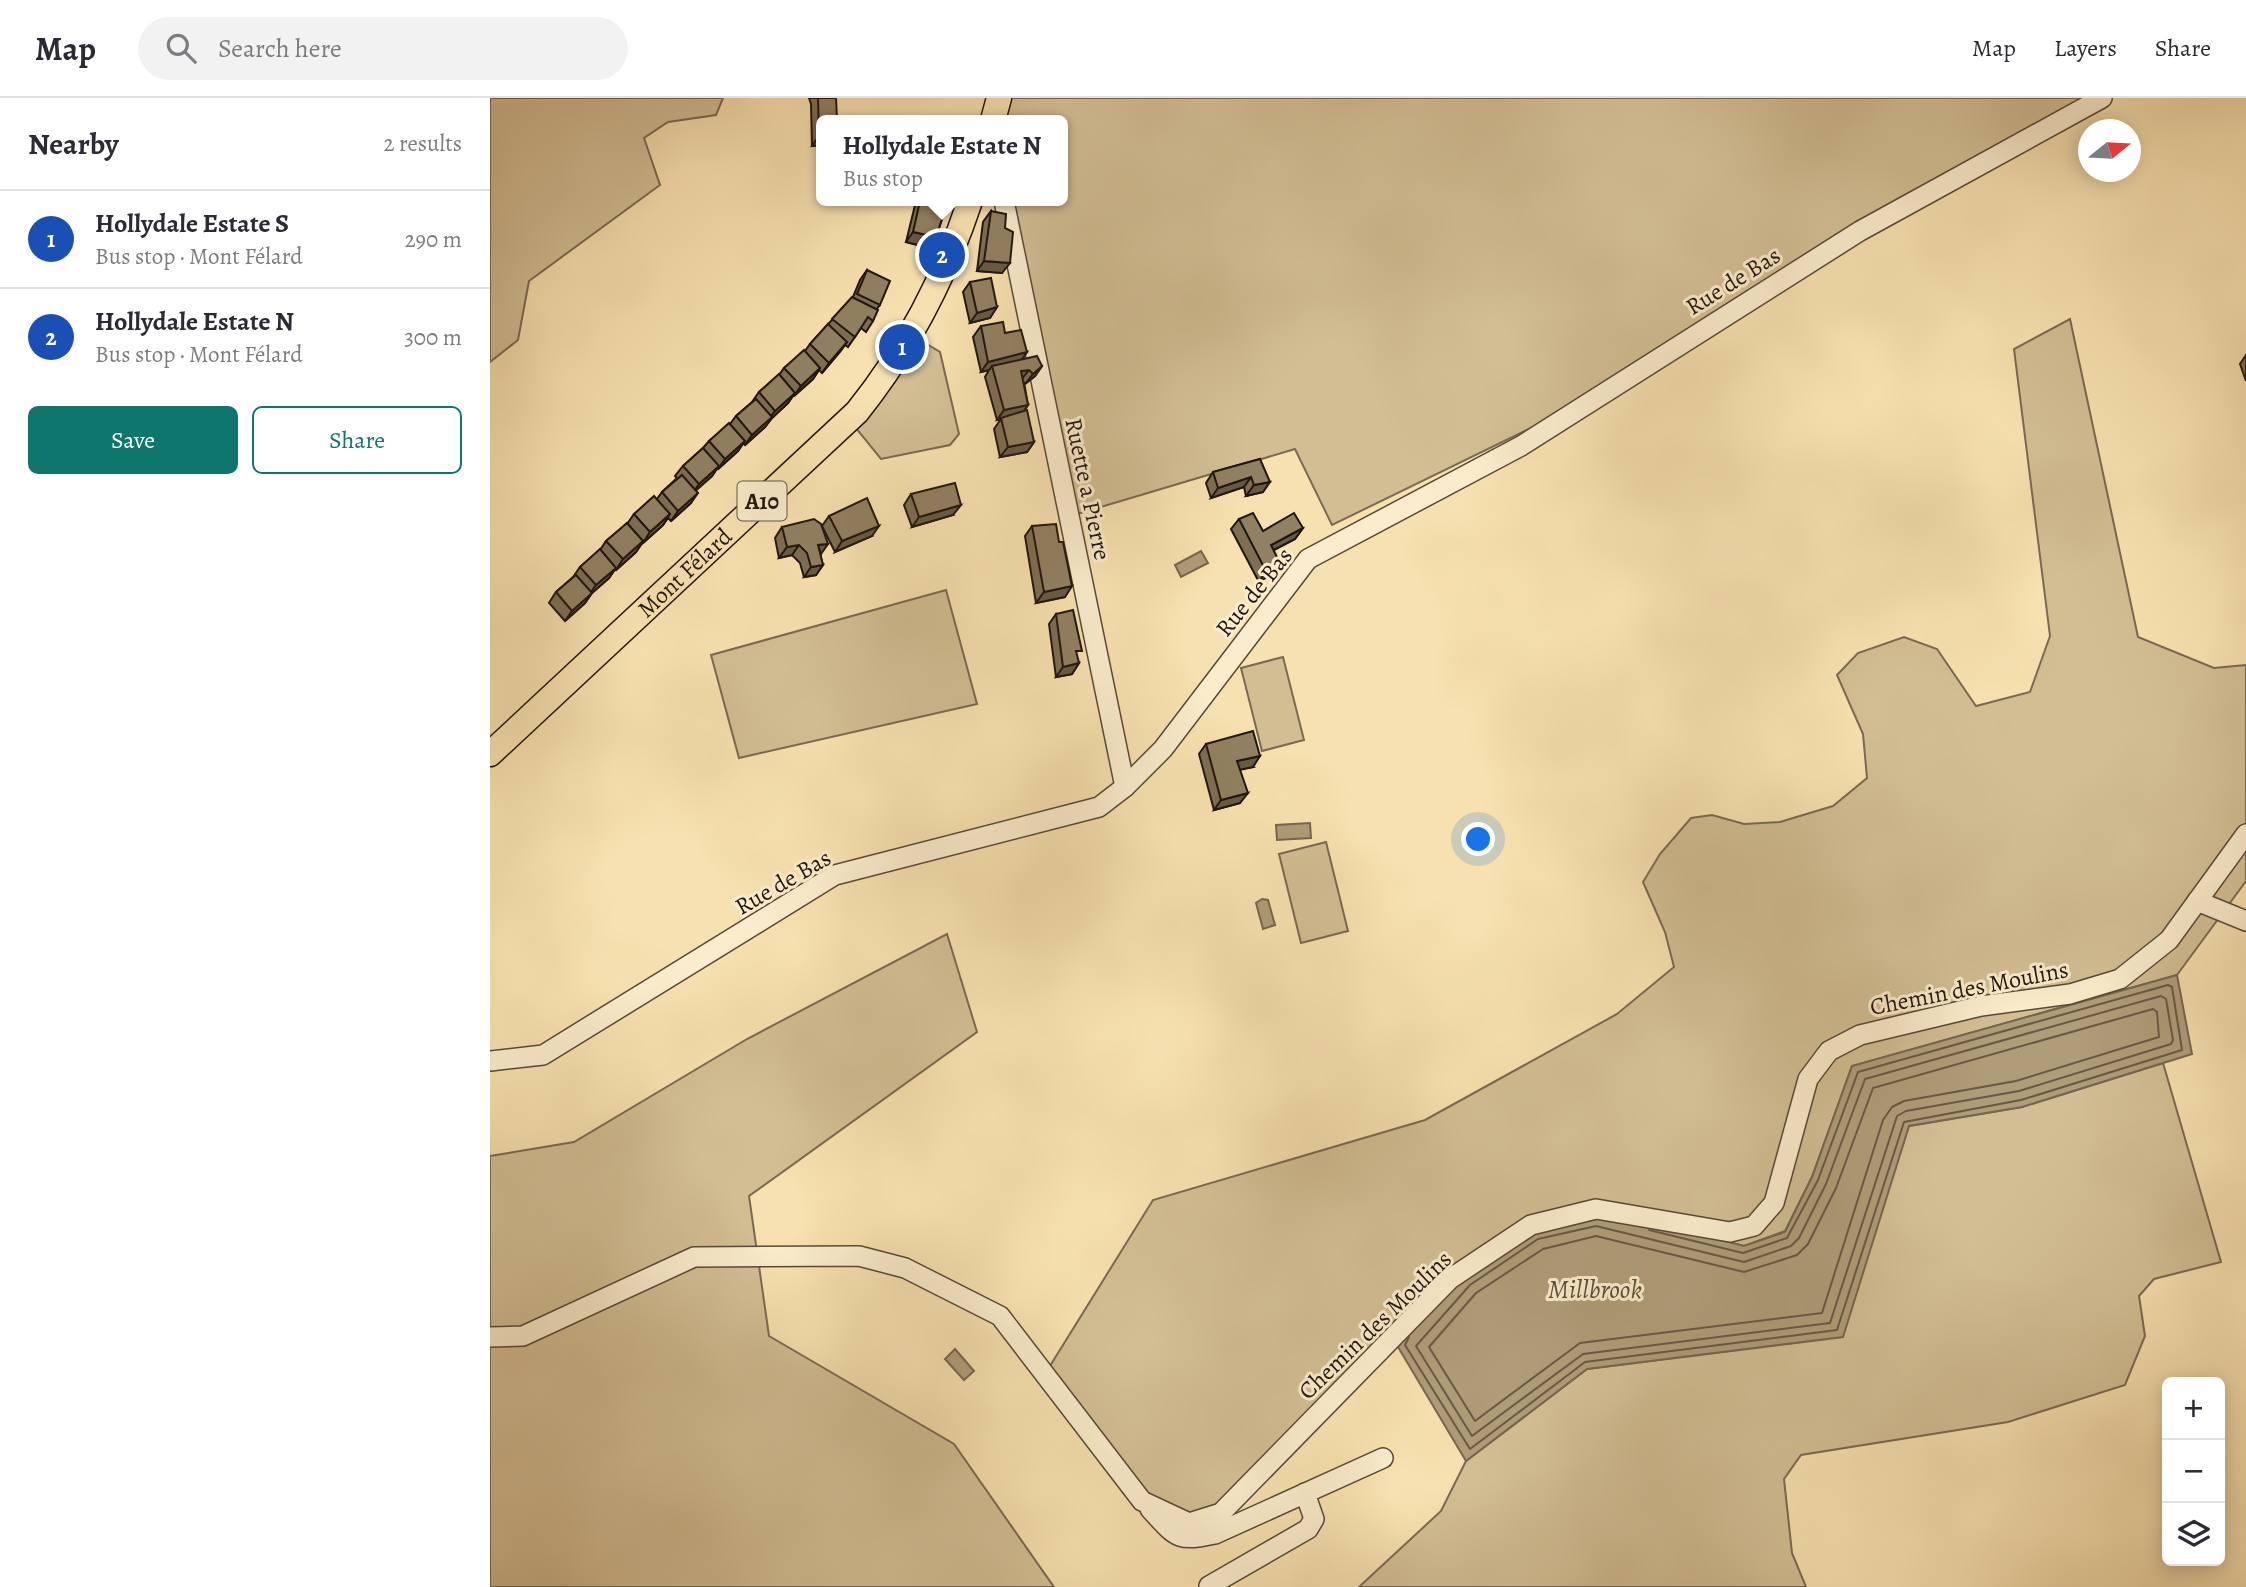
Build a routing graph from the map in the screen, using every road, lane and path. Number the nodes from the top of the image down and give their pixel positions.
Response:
1 (999, 98) edge
2 (2102, 98) edge
3 (994, 115) edge
4 (968, 206) edge
5 (1005, 206) edge
6 (490, 754) edge
7 (1125, 787) junction
8 (2246, 834) edge
9 (2197, 901) junction
10 (2246, 921) edge
11 (490, 1061) edge
12 (490, 1337) edge
13 (1383, 1458) dead end
14 (1305, 1493) junction
15 (1142, 1501) junction
16 (1209, 1586) edge

1 - 3 main road
2 - 7 street, Rue de Bas
4 - 6 main road, Mont Félard / A10
5 - 7 street, Ruette a Pierre
7 - 11 street, Rue de Bas
8 - 9 street, Chemin des Moulins
9 - 10 street
9 - 15 street, Chemin des Moulins
12 - 15 street, Chemin des Moulins
13 - 14 street
14 - 15 street
14 - 16 street

